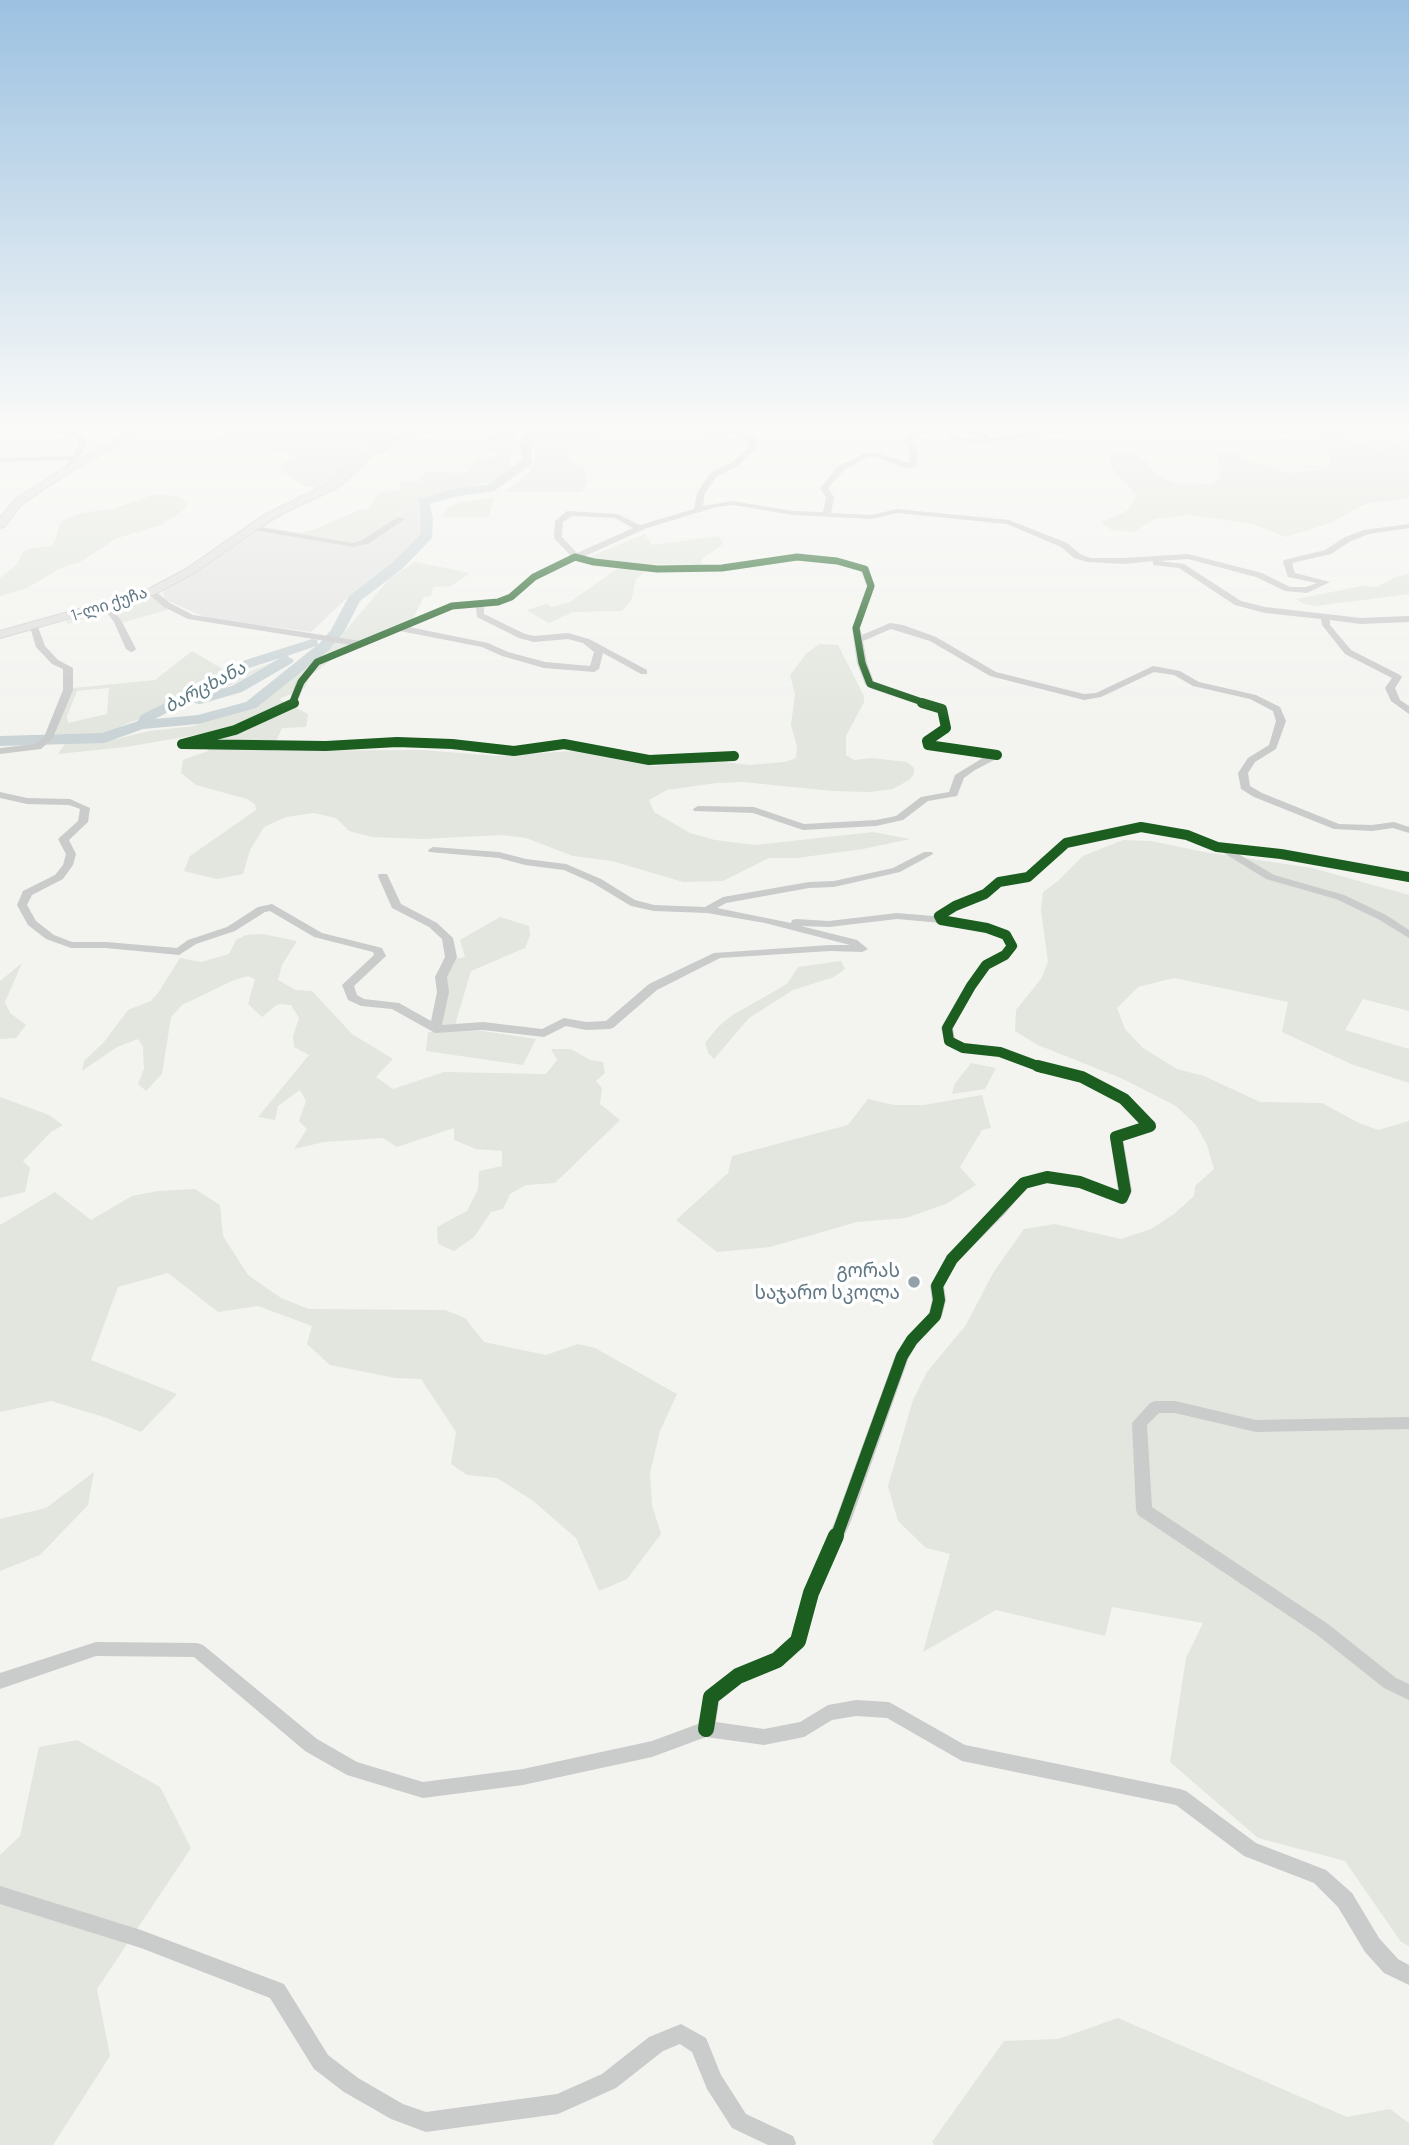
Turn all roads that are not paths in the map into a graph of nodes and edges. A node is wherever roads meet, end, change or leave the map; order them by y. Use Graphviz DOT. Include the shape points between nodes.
graph roads {
  1 [pos="261,523"];
  2 [pos="395,523"];
  3 [pos="559,523"];
  4 [pos="631,523"];
  5 [pos="656,523"];
  6 [pos="1012,523"];
  7 [pos="1409,526"];
  8 [pos="253,528"];
  9 [pos="640,528"];
  10 [pos="576,557"];
  11 [pos="1124,561"];
  12 [pos="151,592"];
  13 [pos="481,604"];
  14 [pos="106,606"];
  15 [pos="1325,618"];
  16 [pos="1409,619"];
  17 [pos="34,626"];
  18 [pos="397,628"];
  19 [pos="0,635"];
  20 [pos="858,640"];
  21 [pos="359,643"];
  22 [pos="598,648"];
  23 [pos="131,649"];
  24 [pos="644,673"];
  25 [pos="1409,711"];
  26 [pos="0,751"];
  27 [pos="734,755"];
  28 [pos="0,795"];
  29 [pos="698,809"];
  30 [pos="1409,830"];
  31 [pos="1217,847"];
  32 [pos="433,850"];
  33 [pos="928,854"];
  34 [pos="383,876"];
  35 [pos="1409,877"];
  36 [pos="707,910"];
  37 [pos="765,920"];
  38 [pos="942,920"];
  39 [pos="1409,935"];
  40 [pos="435,1029"];
  41 [pos="1409,1423"];
  42 [pos="0,1681"];
  43 [pos="1409,1692"];
  44 [pos="706,1729"];
  45 [pos="0,1895"];
  46 [pos="1409,1975"];
  47 [pos="786,2143"];
  1 -- 8 [label="street, 1-ლი ქუჩა"];
  2 -- 8 [label="street" via="353,545"];
  3 -- 10 [label="street" via="558,538"];
  4 -- 9 [label="street"];
  5 -- 9 [label="street"];
  6 -- 11 [label="street" via="1064,545 1083,559"];
  7 -- 11 [label="street" via="1367,532 1328,552 1287,562 1291,575 1326,582 1307,590 1288,589 1200,557 1170,555"];
  8 -- 12 [label="street, 1-ლი ქუჩა"];
  9 -- 10 [label="street"];
  10 -- 13 [label="street" via="534,577 511,597"];
  10 -- 20 [label="street" via="641,567 722,568 797,557 855,564 865,569 871,586 856,628"];
  11 -- 15 [label="street" via="1181,566 1238,603"];
  12 -- 14 [label="street, 1-ლი ქუჩა"];
  12 -- 21 [label="street" via="191,617"];
  13 -- 18 [label="street" via="452,606"];
  13 -- 22 [label="street" via="480,615 522,636 568,636"];
  14 -- 17 [label="street, 1-ლი ქუჩა"];
  14 -- 23 [label="street"];
  15 -- 16 [label="street"];
  15 -- 25 [label="street" via="1348,652 1397,677 1390,688 1396,701"];
  17 -- 19 [label="street, 1-ლი ქუჩა"];
  17 -- 26 [label="street" via="41,647 68,668 68,690 48,738 38,747"];
  18 -- 21 [label="street"];
  18 -- 22 [label="street" via="485,645 544,664 592,671"];
  20 -- 29 [label="street" via="870,684 942,709 946,729 926,741 928,745 997,755 959,777 953,794 925,799 899,818 876,823 803,827 754,810"];
  20 -- 30 [label="street" via="890,626 900,627 933,639 993,674 1084,697 1098,695 1153,668 1177,673 1196,684 1253,696 1277,709 1281,721 1273,747 1251,760 1243,773 1245,787 1338,827 1394,825"];
  21 -- 27 [label="street" via="317,662 301,682 293,704 234,730 182,744 397,742 514,751 564,744 649,760"];
  22 -- 24 [label="street"];
  28 -- 40 [label="street" via="71,802 85,808 83,822 63,839 71,854 68,865 59,877 27,893 22,905 32,923 50,937 71,945 179,952 272,907 318,935 378,950 380,956 348,985 352,997 395,1006"];
  31 -- 35 [label="street"];
  31 -- 38 [label="street" via="1186,835 1141,827 1066,843 1028,877 999,882 985,894 939,916"];
  31 -- 39 [label="street" via="1270,877 1340,897"];
  32 -- 36 [label="street" via="566,867 631,903"];
  33 -- 36 [label="street" via="896,870 723,901"];
  34 -- 40 [label="street" via="396,906 447,938 451,957 441,977 443,992"];
  36 -- 37 [label="street"];
  37 -- 38 [label="street" via="829,924 897,916"];
  37 -- 40 [label="street" via="853,942 862,949 718,955 653,986 609,1024 564,1022 544,1033 482,1026"];
  38 -- 44 [label="street" via="1006,935 1012,946 986,965 971,986 947,1028 948,1041 1082,1077 1124,1099 1150,1126 1116,1137 1125,1191 1122,1198 1080,1182 1047,1177 1024,1183 951,1259 937,1286 935,1316 902,1356 843,1521 811,1593 798,1641 777,1660 738,1676 711,1698"];
  41 -- 43 [label="street" via="1256,1426 1156,1407 1139,1423 1144,1510"];
  42 -- 44 [label="street" via="96,1648 197,1650 311,1745 353,1769 423,1790 523,1777 652,1749"];
  44 -- 46 [label="street" via="764,1737 804,1729 828,1713 856,1708 889,1710 962,1754 1180,1797 1250,1850 1320,1876 1345,1900 1372,1945 1391,1966"];
  45 -- 47 [label="street" via="141,1939 277,1991 321,2062 351,2085 425,2122 558,2104 609,2081 656,2044 681,2034 699,2045 714,2082 739,2121"];
}
